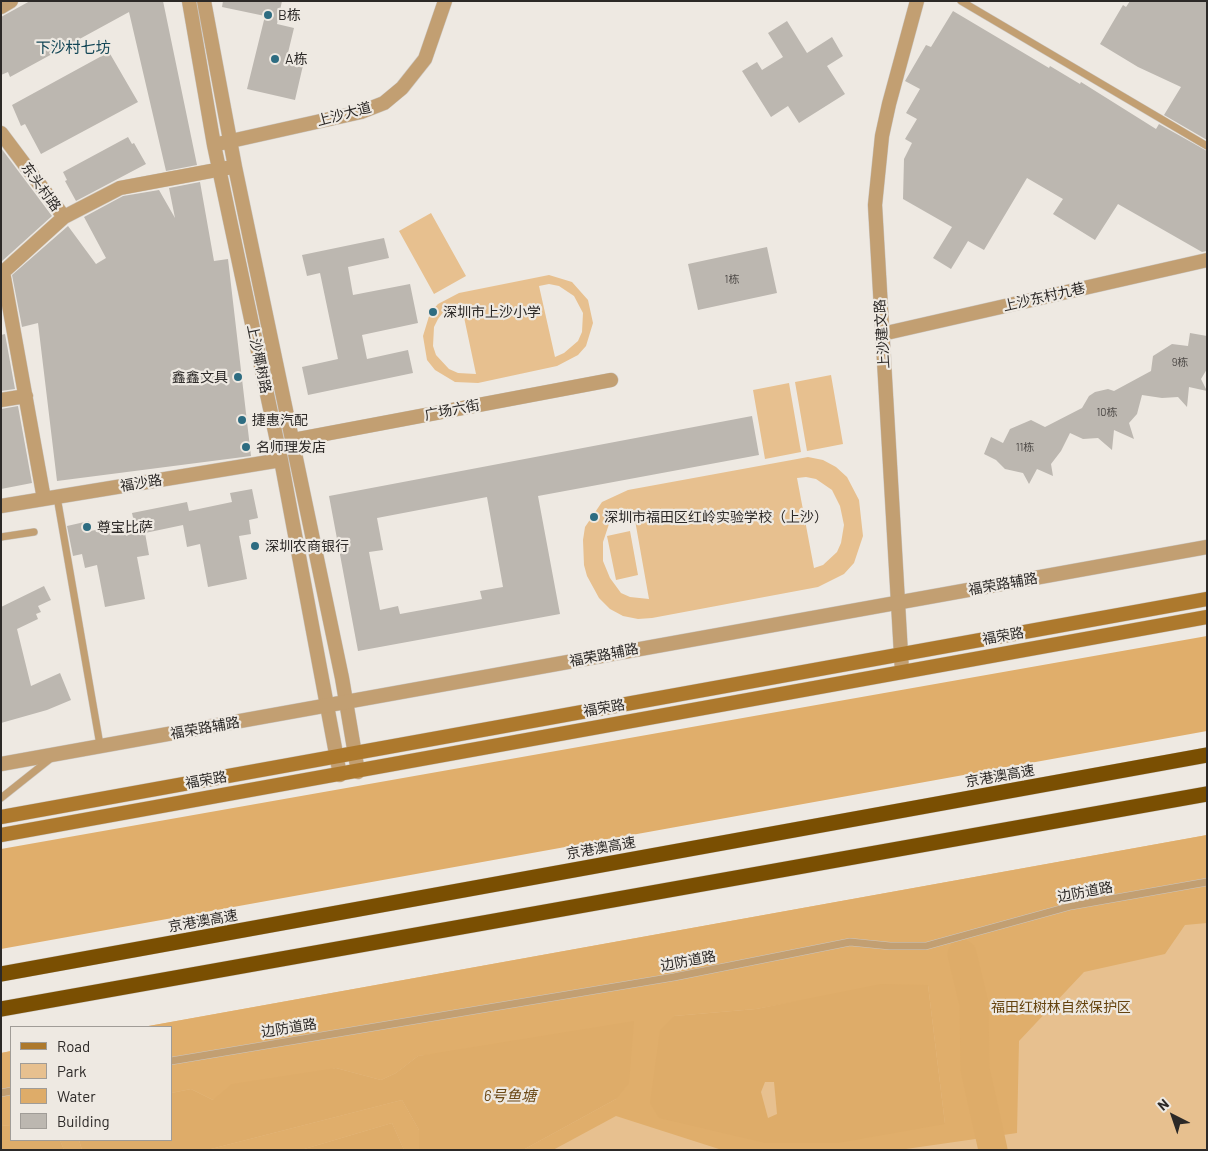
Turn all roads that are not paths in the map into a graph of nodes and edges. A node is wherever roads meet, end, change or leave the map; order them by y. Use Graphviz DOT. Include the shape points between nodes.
graph roads {
  1 [pos="11,1"];
  2 [pos="189,1"];
  3 [pos="204,1"];
  4 [pos="446,1"];
  5 [pos="917,1"];
  6 [pos="961,1"];
  7 [pos="1,7"];
  8 [pos="1,132"];
  9 [pos="230,141"];
  10 [pos="214,145"];
  11 [pos="1207,146"];
  12 [pos="235,167"];
  13 [pos="219,170"];
  14 [pos="64,217"];
  15 [pos="1206,259"];
  16 [pos="2,273"];
  17 [pos="882,334"];
  18 [pos="611,380"];
  19 [pos="26,396"];
  20 [pos="1,400"];
  21 [pos="293,440"];
  22 [pos="280,460"];
  23 [pos="51,498"];
  24 [pos="1,506"];
  25 [pos="34,532"];
  26 [pos="1,537"];
  27 [pos="1207,547"];
  28 [pos="1207,599"];
  29 [pos="898,602"];
  30 [pos="1207,617"];
  31 [pos="901,654"];
  32 [pos="902,672"];
  33 [pos="346,704"];
  34 [pos="328,707"];
  35 [pos="100,745"];
  36 [pos="355,753"];
  37 [pos="56,754"];
  38 [pos="1207,755"];
  39 [pos="337,756"];
  40 [pos="1,764"];
  41 [pos="358,772"];
  42 [pos="340,775"];
  43 [pos="1207,794"];
  44 [pos="1,798"];
  45 [pos="1,817"];
  46 [pos="1,835"];
  47 [pos="1207,882"];
  48 [pos="1,974"];
  49 [pos="1,1009"];
  50 [pos="172,1061"];
  1 -- 7 [label="street"];
  2 -- 10 [label="street, 上沙椰树路"];
  3 -- 9 [label="street, 上沙椰树路"];
  4 -- 9 [label="street, 上沙大道" via="425,59 388,100 361,112"];
  5 -- 17 [label="street, 上沙建文路" via="889,104 877,172 876,245"];
  6 -- 11 [label="lane"];
  8 -- 14 [label="street, 东头村路"];
  9 -- 10 [label="street, 上沙大道"];
  9 -- 12 [label="street, 上沙椰树路"];
  10 -- 13 [label="street, 上沙椰树路"];
  12 -- 13 [label="street"];
  12 -- 21 [label="street, 上沙椰树路"];
  13 -- 14 [label="street" via="128,186"];
  13 -- 22 [label="street, 上沙椰树路"];
  14 -- 16 [label="street"];
  15 -- 17 [label="street, 上沙东村九巷"];
  16 -- 19 [label="street"];
  17 -- 29 [label="street, 上沙建文路"];
  18 -- 21 [label="street, 广场六街"];
  19 -- 20 [label="street"];
  19 -- 23 [label="street"];
  21 -- 33 [label="street, 上沙椰树路"];
  22 -- 23 [label="street, 福沙路"];
  22 -- 34 [label="street, 上沙椰树路"];
  23 -- 24 [label="street, 福沙路"];
  23 -- 35 [label="lane"];
  25 -- 26 [label="lane"];
  27 -- 29 [label="street, 福荣路辅路"];
  28 -- 31 [label="main road, 福荣路"];
  29 -- 31 [label="street, 上沙建文路"];
  29 -- 33 [label="street, 福荣路辅路"];
  30 -- 32 [label="main road, 福荣路"];
  31 -- 32 [label="street, 上沙建文路"];
  31 -- 36 [label="main road, 福荣路"];
  32 -- 41 [label="main road, 福荣路"];
  33 -- 34 [label="street, 福荣路辅路"];
  33 -- 36 [label="street, 上沙椰树路"];
  34 -- 35 [label="street, 福荣路辅路"];
  34 -- 39 [label="street, 上沙椰树路"];
  35 -- 37 [label="street, 福荣路辅路"];
  36 -- 39 [label="main road, 福荣路"];
  36 -- 41 [label="street, 上沙椰树路"];
  37 -- 40 [label="street, 福荣路辅路"];
  37 -- 44 [label="lane"];
  38 -- 48 [label="highway, 京港澳高速"];
  39 -- 42 [label="street, 上沙椰树路"];
  39 -- 45 [label="main road, 福荣路"];
  41 -- 42 [label="main road, 福荣路"];
  42 -- 46 [label="main road, 福荣路"];
  43 -- 49 [label="highway"];
  47 -- 50 [label="lane, 边防道路" via="1071,906 926,946 850,942 674,977"];
}
